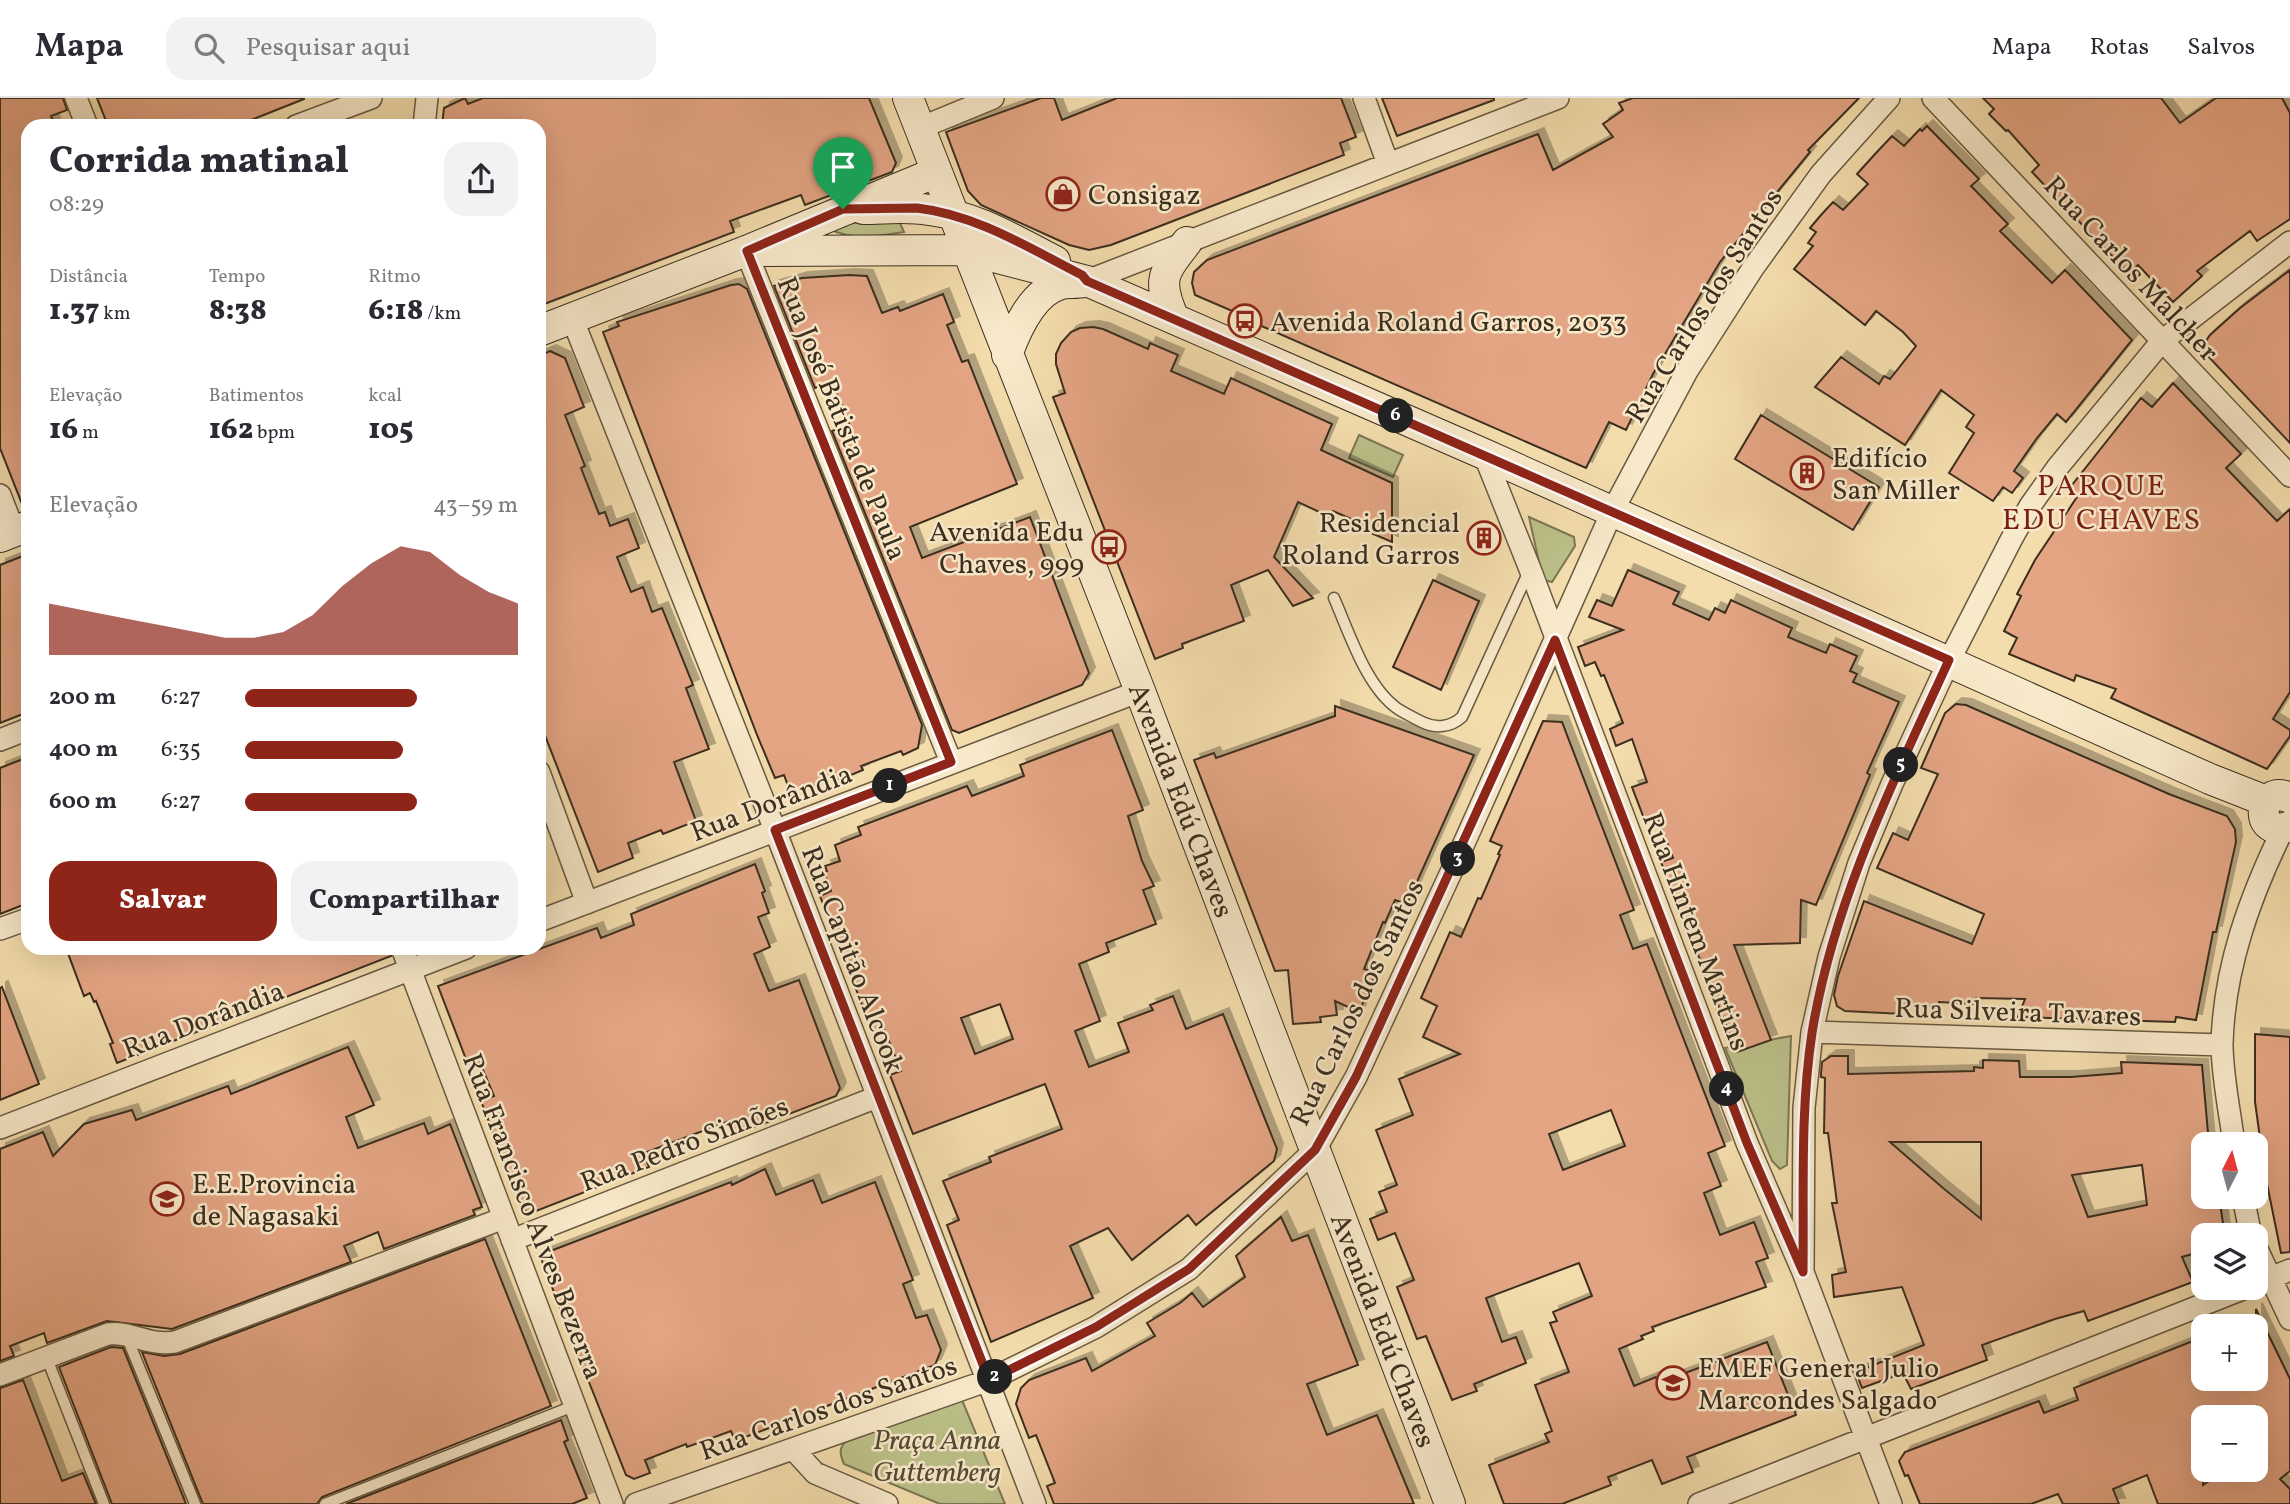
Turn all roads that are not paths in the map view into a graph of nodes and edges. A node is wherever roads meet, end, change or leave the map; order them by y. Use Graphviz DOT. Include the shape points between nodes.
graph roads {
  1 [pos="76,98"];
  2 [pos="372,98"];
  3 [pos="427,98"];
  4 [pos="908,98"];
  5 [pos="993,98"];
  6 [pos="1364,98"];
  7 [pos="1559,98"];
  8 [pos="1889,98"];
  9 [pos="1933,98"];
  10 [pos="84,119"];
  11 [pos="315,119"];
  12 [pos="425,119"];
  13 [pos="920,128"];
  14 [pos="1388,164"];
  15 [pos="937,172"];
  16 [pos="843,209"];
  17 [pos="953,214"];
  18 [pos="1187,242"];
  19 [pos="2290,242"];
  20 [pos="967,250"];
  21 [pos="747,251"];
  22 [pos="1087,281"];
  23 [pos="572,318"];
  24 [pos="1174,319"];
  25 [pos="546,328"];
  26 [pos="2162,341"];
  27 [pos="1007,355"];
  28 [pos="1484,454"];
  29 [pos="2290,476"];
  30 [pos="0,495"];
  31 [pos="1612,512"];
  32 [pos="14,531"];
  33 [pos="1530,569"];
  34 [pos="1334,597"];
  35 [pos="1555,640"];
  36 [pos="1949,660"];
  37 [pos="1140,691"];
  38 [pos="21,732"];
  39 [pos="0,740"];
  40 [pos="951,762"];
  41 [pos="546,791"];
  42 [pos="2279,808"];
  43 [pos="775,830"];
  44 [pos="587,903"];
  45 [pos="546,918"];
  46 [pos="21,922"];
  47 [pos="0,929"];
  48 [pos="405,955"];
  49 [pos="448,955"];
  50 [pos="410,970"];
  51 [pos="1812,1032"];
  52 [pos="2222,1045"];
  53 [pos="877,1097"];
  54 [pos="0,1128"];
  55 [pos="2233,1132"];
  56 [pos="1315,1150"];
  57 [pos="504,1218"];
  58 [pos="512,1240"];
  59 [pos="2290,1270"];
  60 [pos="1803,1272"];
  61 [pos="2268,1279"];
  62 [pos="2268,1289"];
  63 [pos="2215,1300"];
  64 [pos="2290,1319"];
  65 [pos="126,1335"];
  66 [pos="47,1356"];
  67 [pos="0,1375"];
  68 [pos="989,1380"];
  69 [pos="576,1405"];
  70 [pos="1867,1438"];
  71 [pos="793,1450"];
  72 [pos="104,1504"];
  73 [pos="195,1504"];
  74 [pos="325,1504"];
  75 [pos="612,1504"];
  76 [pos="636,1504"];
  77 [pos="887,1504"];
  78 [pos="1035,1504"];
  79 [pos="1450,1504"];
  80 [pos="1699,1504"];
  81 [pos="1891,1504"];
  1 -- 10 [label="street"];
  2 -- 11 [label="street"];
  3 -- 12 [label="street"];
  4 -- 13 [label="main road, Avenida Edú Chaves"];
  5 -- 13 [label="street"];
  6 -- 14 [label="street"];
  7 -- 14 [label="street"];
  8 -- 31 [label="street, Rua Carlos dos Santos" via="1821,174 1753,268 1687,372"];
  9 -- 26 [label="street, Rua Carlos Malcher"];
  13 -- 15 [label="main road, Avenida Edú Chaves"];
  14 -- 18 [label="street"];
  15 -- 16 [label="main road"];
  15 -- 17 [label="main road, Avenida Edú Chaves"];
  16 -- 17 [label="main road" via="917,208"];
  16 -- 21 [label="main road"];
  17 -- 20 [label="main road, Avenida Edú Chaves"];
  17 -- 22 [label="main road" via="991,228"];
  18 -- 22 [label="street"];
  18 -- 24 [label="main road" via="1168,266 1163,283"];
  19 -- 26 [label="street"];
  20 -- 21 [label="main road"];
  20 -- 22 [label="main road"];
  20 -- 27 [label="main road, Avenida Edú Chaves"];
  21 -- 23 [label="main road"];
  21 -- 40 [label="street, Rua José Batista de Paula"];
  22 -- 24 [label="main road"];
  22 -- 27 [label="main road" via="1060,284 1031,307"];
  23 -- 25 [label="main road"];
  23 -- 43 [label="street, Rua Capitão Alcook"];
  24 -- 28 [label="main road"];
  26 -- 29 [label="street, Rua Carlos Malcher"];
  26 -- 36 [label="street" via="2030,506"];
  27 -- 37 [label="main road, Avenida Edú Chaves"];
  28 -- 31 [label="main road"];
  28 -- 33 [label="street, Rua Hintem Martins"];
  30 -- 32 [label="street"];
  31 -- 35 [label="street, Rua Carlos dos Santos"];
  31 -- 36 [label="main road"];
  33 -- 34 [label="lane" via="1462,717 1445,726 1427,724 1396,708 1374,683"];
  33 -- 35 [label="street, Rua Hintem Martins"];
  35 -- 56 [label="street, Rua Carlos dos Santos" via="1356,1077"];
  35 -- 60 [label="street, Rua Hintem Martins" via="1747,1143"];
  36 -- 42 [label="main road"];
  36 -- 51 [label="street" via="1859,863 1829,957"];
  37 -- 40 [label="street, Rua Dorândia"];
  37 -- 56 [label="main road, Avenida Edú Chaves"];
  38 -- 39 [label="street"];
  40 -- 43 [label="street, Rua Dorândia"];
  41 -- 44 [label="street"];
  42 -- 52 [label="street" via="2239,936"];
  43 -- 44 [label="street, Rua Dorândia"];
  43 -- 53 [label="street, Rua Capitão Alcook"];
  44 -- 45 [label="street, Rua Dorândia"];
  46 -- 47 [label="street"];
  48 -- 50 [label="street, Rua Francisco Alves Bezerra"];
  49 -- 50 [label="street, Rua Dorândia"];
  50 -- 54 [label="street, Rua Dorândia"];
  50 -- 57 [label="street, Rua Francisco Alves Bezerra"];
  51 -- 52 [label="street, Rua Silveira Tavares"];
  51 -- 60 [label="street" via="1804,1108"];
  52 -- 55 [label="street"];
  53 -- 58 [label="street, Rua Pedro Simões"];
  53 -- 68 [label="street, Rua Capitão Alcook"];
  56 -- 68 [label="street, Rua Carlos dos Santos" via="1189,1269 1096,1327"];
  56 -- 79 [label="main road, Avenida Edú Chaves"];
  57 -- 58 [label="street, Rua Francisco Alves Bezerra"];
  57 -- 65 [label="street" via="175,1342 150,1343"];
  58 -- 69 [label="street, Rua Francisco Alves Bezerra"];
  59 -- 61 [label="street"];
  60 -- 70 [label="street, Rua Hintem Martins"];
  62 -- 64 [label="street"];
  63 -- 70 [label="street"];
  65 -- 66 [label="street" via="108,1334"];
  65 -- 73 [label="lane"];
  66 -- 67 [label="street"];
  66 -- 72 [label="lane"];
  68 -- 71 [label="street, Rua Carlos dos Santos"];
  68 -- 78 [label="street, Rua Capitão Alcook"];
  69 -- 74 [label="lane"];
  69 -- 75 [label="street, Rua Francisco Alves Bezerra"];
  70 -- 80 [label="street"];
  70 -- 81 [label="street, Rua Hintem Martins"];
  71 -- 76 [label="street, Rua Carlos dos Santos"];
  71 -- 77 [label="street" via="814,1473"];
}
